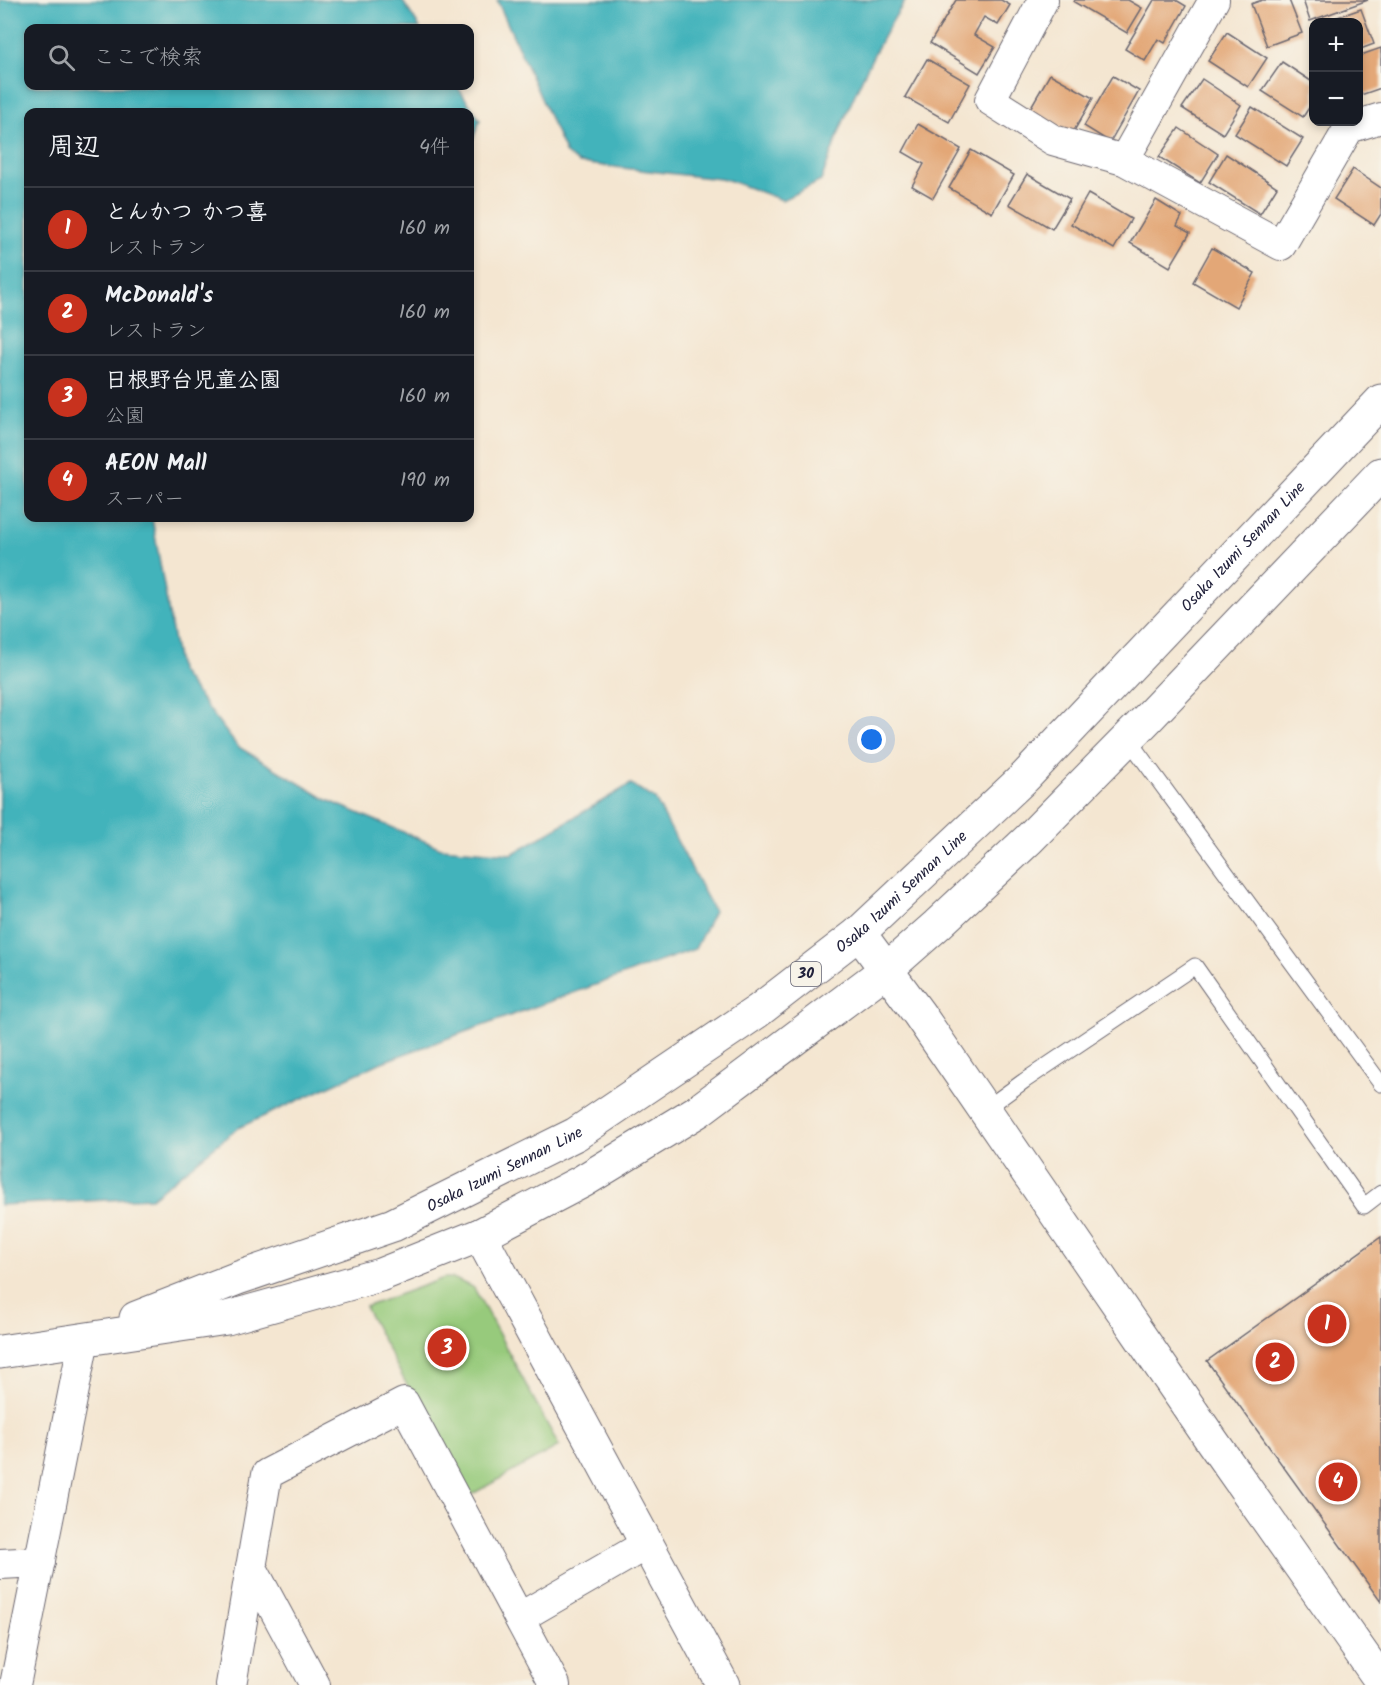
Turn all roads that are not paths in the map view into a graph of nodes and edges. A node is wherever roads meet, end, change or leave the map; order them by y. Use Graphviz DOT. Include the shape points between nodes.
graph roads {
  1 [pos="1043,0"];
  2 [pos="1214,0"];
  3 [pos="1381,118"];
  4 [pos="1124,160"];
  5 [pos="1381,401"];
  6 [pos="1381,474"];
  7 [pos="1128,739"];
  8 [pos="859,933"];
  9 [pos="886,970"];
  10 [pos="1381,1084"];
  11 [pos="984,1110"];
  12 [pos="1381,1193"];
  13 [pos="480,1235"];
  14 [pos="84,1339"];
  15 [pos="0,1352"];
  16 [pos="647,1544"];
  17 [pos="40,1562"];
  18 [pos="0,1564"];
  19 [pos="250,1566"];
  20 [pos="519,1618"];
  21 [pos="1381,1682"];
  22 [pos="15,1685"];
  23 [pos="231,1685"];
  24 [pos="315,1685"];
  25 [pos="555,1685"];
  26 [pos="723,1685"];
  1 -- 4 [label="street" via="990,100 1053,140"];
  2 -- 4 [label="street"];
  3 -- 4 [label="street" via="1349,128 1281,245"];
  5 -- 8 [label="main road, Osaka Izumi Sennan Line / 30" via="1025,777"];
  6 -- 7 [label="main road, Osaka Izumi Sennan Line / 30"];
  7 -- 9 [label="main road, Osaka Izumi Sennan Line / 30" via="1029,839"];
  7 -- 10 [label="lane"];
  8 -- 9 [label="main road"];
  8 -- 14 [label="main road, Osaka Izumi Sennan Line / 30" via="758,1011 576,1134 393,1225 238,1278"];
  9 -- 11 [label="main road"];
  9 -- 13 [label="main road, Osaka Izumi Sennan Line / 30" via="698,1111 583,1181"];
  11 -- 12 [label="lane" via="1195,966 1364,1206"];
  11 -- 21 [label="main road"];
  13 -- 14 [label="main road, Osaka Izumi Sennan Line / 30" via="380,1275 227,1318"];
  13 -- 16 [label="main road"];
  14 -- 15 [label="main road, Osaka Izumi Sennan Line / 30"];
  14 -- 17 [label="street"];
  16 -- 20 [label="street"];
  16 -- 26 [label="main road"];
  17 -- 18 [label="street"];
  17 -- 22 [label="street"];
  19 -- 20 [label="street" via="267,1474 404,1403"];
  19 -- 23 [label="street"];
  19 -- 24 [label="street"];
  20 -- 25 [label="street"];
}
